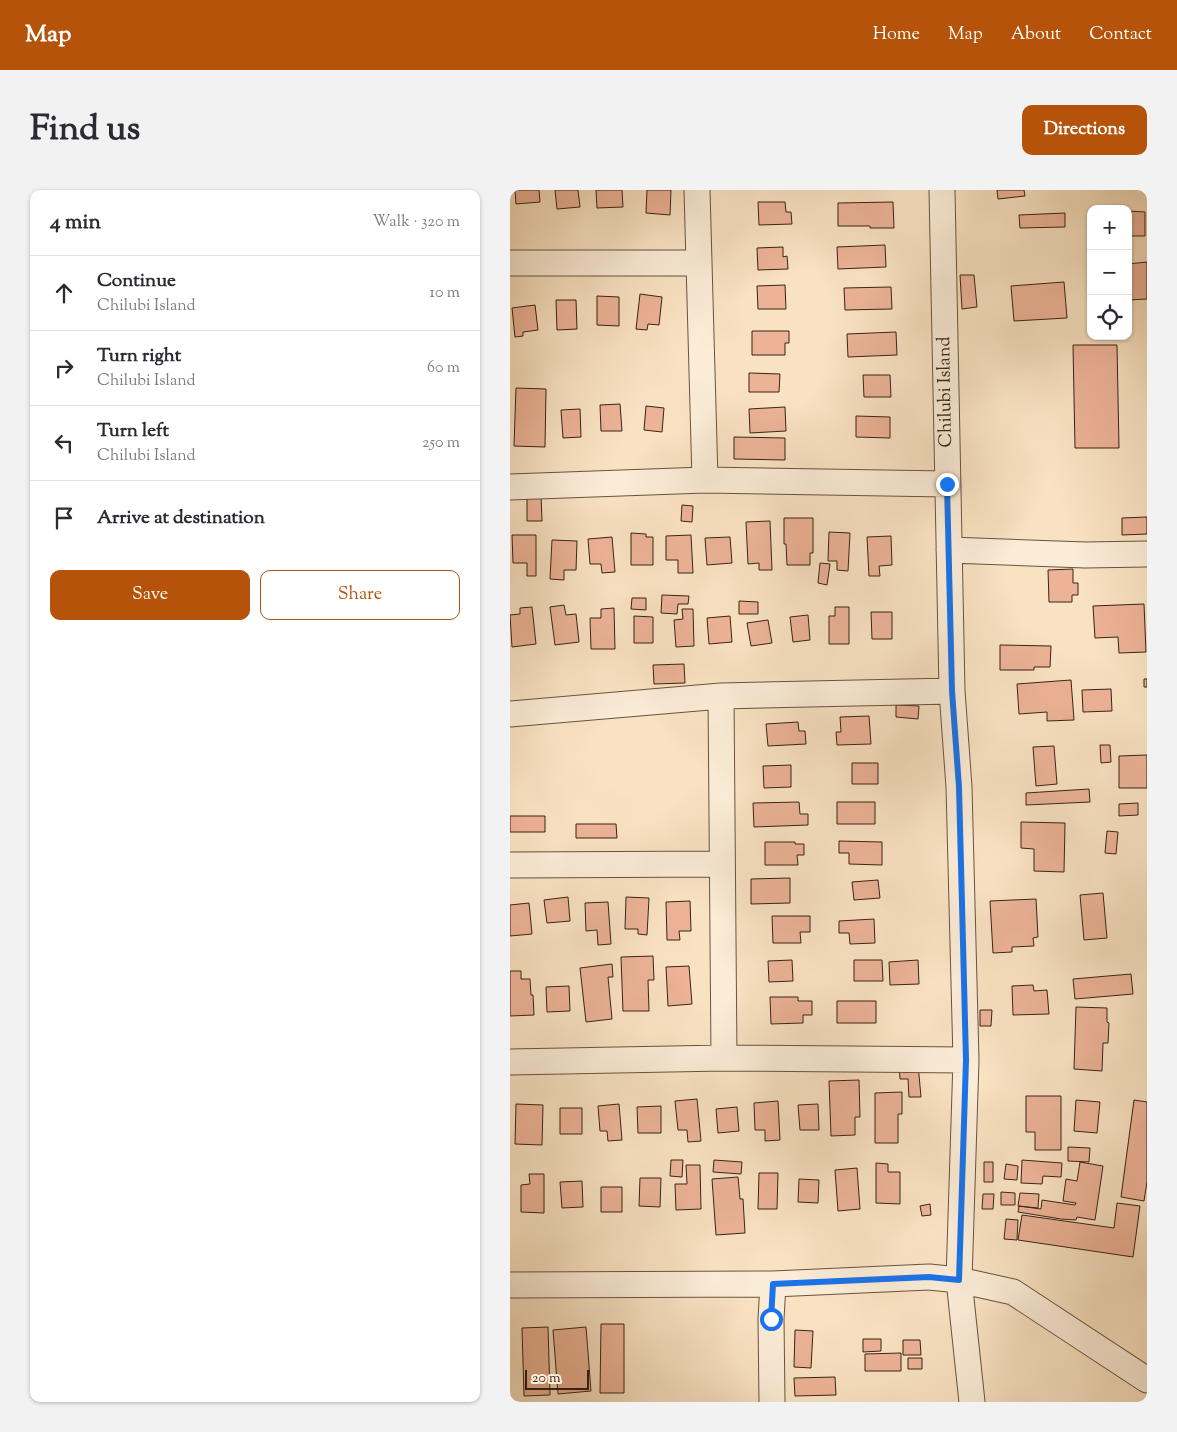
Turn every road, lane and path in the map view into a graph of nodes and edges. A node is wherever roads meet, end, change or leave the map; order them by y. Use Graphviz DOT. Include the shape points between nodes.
graph roads {
  1 [pos="697,190"];
  2 [pos="942,190"];
  3 [pos="510,263"];
  4 [pos="698,263"];
  5 [pos="705,480"];
  6 [pos="947,484"];
  7 [pos="510,487"];
  8 [pos="949,550"];
  9 [pos="1147,554"];
  10 [pos="952,691"];
  11 [pos="721,696"];
  12 [pos="510,714"];
  13 [pos="722,864"];
  14 [pos="510,865"];
  15 [pos="724,1058"];
  16 [pos="966,1060"];
  17 [pos="510,1062"];
  18 [pos="959,1280"];
  19 [pos="773,1284"];
  20 [pos="510,1285"];
  21 [pos="1147,1380"];
  22 [pos="772,1402"];
  23 [pos="972,1402"];
  1 -- 4 [label="street"];
  2 -- 6 [label="street, Chilubi Island"];
  3 -- 4 [label="street"];
  4 -- 5 [label="street"];
  5 -- 6 [label="street"];
  5 -- 7 [label="street"];
  6 -- 8 [label="street, Chilubi Island"];
  8 -- 9 [label="street"];
  8 -- 10 [label="street, Chilubi Island"];
  10 -- 11 [label="street"];
  10 -- 16 [label="street, Chilubi Island" via="959,787"];
  11 -- 12 [label="street"];
  11 -- 13 [label="street"];
  13 -- 14 [label="street"];
  13 -- 15 [label="street"];
  15 -- 16 [label="street"];
  15 -- 17 [label="street"];
  16 -- 18 [label="street, Chilubi Island"];
  18 -- 19 [label="street" via="929,1277"];
  18 -- 21 [label="street" via="1013,1292"];
  18 -- 23 [label="street, Chilubi Island"];
  19 -- 20 [label="street"];
  19 -- 22 [label="street"];
}
